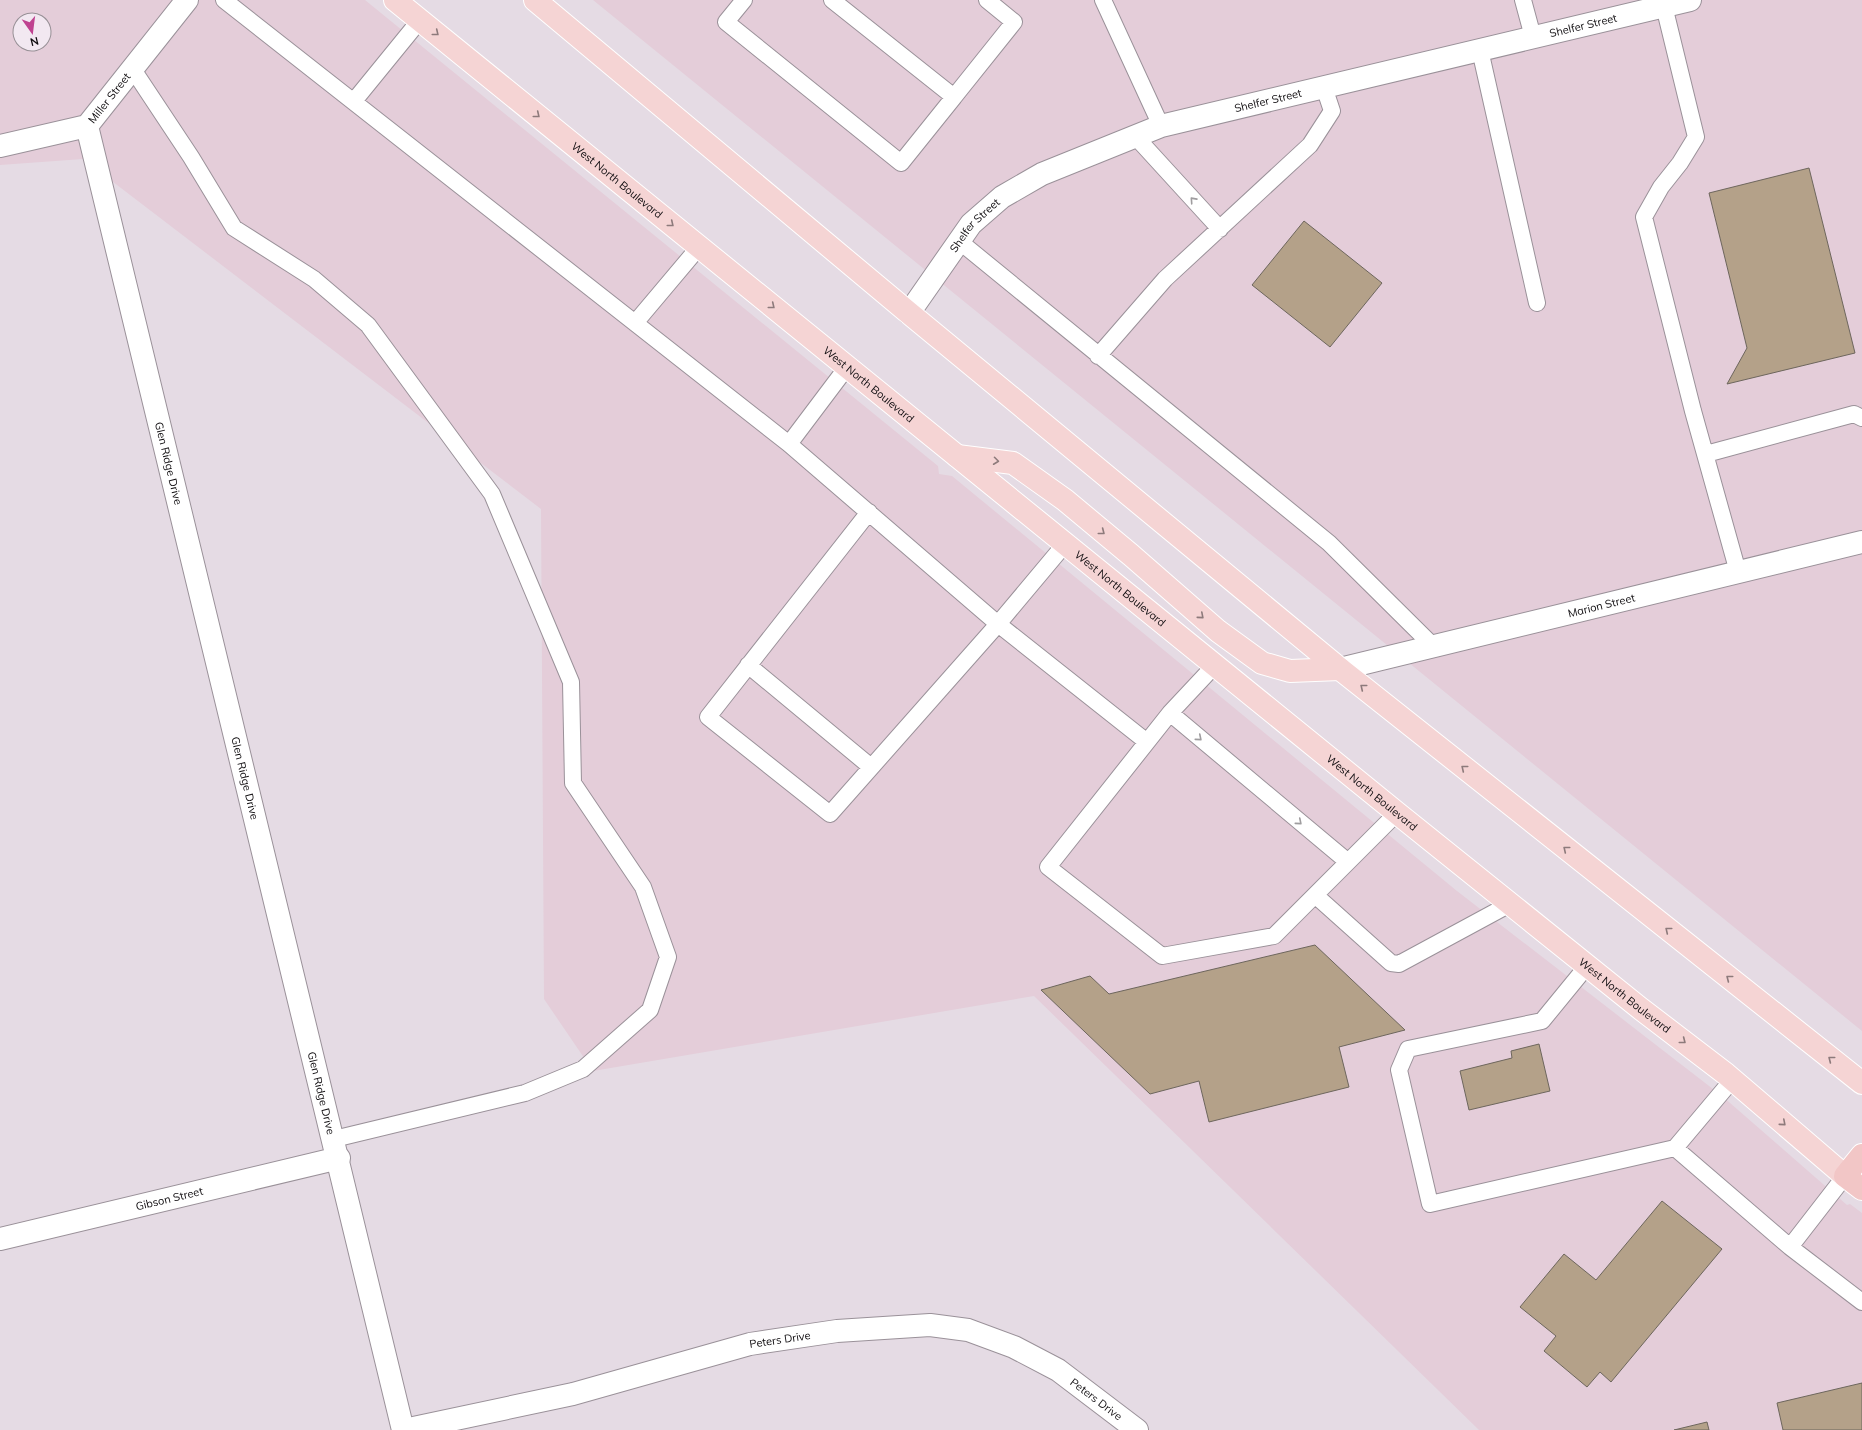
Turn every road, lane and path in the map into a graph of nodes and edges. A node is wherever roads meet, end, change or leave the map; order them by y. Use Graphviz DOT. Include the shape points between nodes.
graph roads {
  1 [pos="187,0"];
  2 [pos="224,0"];
  3 [pos="395,0"];
  4 [pos="536,0"];
  5 [pos="744,0"];
  6 [pos="832,0"];
  7 [pos="987,0"];
  8 [pos="1103,0"];
  9 [pos="1524,0"];
  10 [pos="1690,0"];
  11 [pos="1664,6"];
  12 [pos="420,20"];
  13 [pos="1532,37"];
  14 [pos="1480,50"];
  15 [pos="132,68"];
  16 [pos="1324,87"];
  17 [pos="954,97"];
  18 [pos="354,101"];
  19 [pos="87,126"];
  20 [pos="1161,126"];
  21 [pos="1135,136"];
  22 [pos="0,146"];
  23 [pos="1220,229"];
  24 [pos="959,241"];
  25 [pos="699,247"];
  26 [pos="1537,303"];
  27 [pos="909,313"];
  28 [pos="635,323"];
  29 [pos="1098,356"];
  30 [pos="847,367"];
  31 [pos="1862,418"];
  32 [pos="790,444"];
  33 [pos="1706,454"];
  34 [pos="957,456"];
  35 [pos="869,512"];
  36 [pos="1862,542"];
  37 [pos="1065,544"];
  38 [pos="1738,572"];
  39 [pos="998,624"];
  40 [pos="1433,646"];
  41 [pos="748,665"];
  42 [pos="1215,665"];
  43 [pos="1340,669"];
  44 [pos="1170,713"];
  45 [pos="1147,742"];
  46 [pos="871,767"];
  47 [pos="1397,813"];
  48 [pos="1348,862"];
  49 [pos="1315,895"];
  50 [pos="1510,904"];
  51 [pos="1587,966"];
  52 [pos="1733,1080"];
  53 [pos="1862,1083"];
  54 [pos="1674,1148"];
  55 [pos="336,1149"];
  56 [pos="1862,1155"];
  57 [pos="1854,1183"];
  58 [pos="0,1239"];
  59 [pos="1790,1247"];
  60 [pos="1862,1302"];
  61 [pos="404,1430"];
  62 [pos="1137,1430"];
  1 -- 15 [label="street, Miller Street"];
  2 -- 18 [label="lane"];
  3 -- 12 [label="main road, West North Boulevard"];
  4 -- 27 [label="main road"];
  5 -- 17 [label="lane" via="726,22 901,163"];
  6 -- 17 [label="lane"];
  7 -- 17 [label="lane" via="1014,22"];
  8 -- 20 [label="lane"];
  9 -- 13 [label="lane"];
  10 -- 11 [label="street, Shelfer Street"];
  11 -- 13 [label="street, Shelfer Street"];
  11 -- 33 [label="lane" via="1696,138 1661,187 1644,217"];
  12 -- 18 [label="lane"];
  12 -- 25 [label="main road, West North Boulevard, one-way"];
  13 -- 14 [label="street, Shelfer Street"];
  14 -- 16 [label="street, Shelfer Street"];
  14 -- 26 [label="lane"];
  15 -- 19 [label="street, Miller Street"];
  15 -- 55 [label="lane" via="234,228 314,279 368,325 492,494 572,682 573,783 643,887 668,957 650,1010 583,1069 525,1093"];
  16 -- 20 [label="street, Shelfer Street"];
  16 -- 23 [label="lane" via="1332,111 1310,145"];
  18 -- 28 [label="lane"];
  19 -- 22 [label="street, Miller Street"];
  19 -- 55 [label="street, Glen Ridge Drive"];
  20 -- 21 [label="street, Shelfer Street"];
  23 -- 21 [label="lane, one-way"];
  21 -- 24 [label="street, Shelfer Street" via="1042,174 1002,197 971,224"];
  23 -- 29 [label="lane" via="1165,279"];
  24 -- 27 [label="street, Shelfer Street"];
  24 -- 29 [label="lane"];
  25 -- 28 [label="lane"];
  25 -- 30 [label="main road, West North Boulevard, one-way"];
  27 -- 43 [label="main road"];
  28 -- 32 [label="lane"];
  29 -- 40 [label="lane" via="1329,544"];
  30 -- 32 [label="lane"];
  30 -- 34 [label="main road, West North Boulevard"];
  31 -- 33 [label="lane" via="1854,414"];
  32 -- 35 [label="lane"];
  33 -- 38 [label="lane"];
  34 -- 37 [label="main road, West North Boulevard"];
  34 -- 43 [label="main road, one-way" via="1013,463 1064,500 1218,631 1262,663 1290,671"];
  35 -- 39 [label="lane"];
  35 -- 41 [label="lane"];
  36 -- 38 [label="street, Marion Street"];
  37 -- 39 [label="lane"];
  37 -- 42 [label="main road, West North Boulevard"];
  38 -- 40 [label="street, Marion Street"];
  39 -- 45 [label="lane"];
  39 -- 46 [label="lane"];
  40 -- 43 [label="street, Marion Street"];
  41 -- 46 [label="lane"];
  41 -- 46 [label="lane" via="708,717 830,814"];
  42 -- 44 [label="lane"];
  42 -- 47 [label="main road, West North Boulevard"];
  53 -- 43 [label="main road, one-way"];
  44 -- 45 [label="lane"];
  44 -- 48 [label="lane, one-way"];
  45 -- 49 [label="lane" via="1048,867 1162,956 1274,936"];
  47 -- 48 [label="lane"];
  47 -- 50 [label="main road, West North Boulevard"];
  48 -- 49 [label="lane"];
  49 -- 50 [label="lane" via="1395,964"];
  50 -- 51 [label="main road, West North Boulevard"];
  51 -- 52 [label="main road, West North Boulevard, one-way"];
  51 -- 54 [label="lane" via="1542,1021 1408,1048 1399,1070 1430,1204"];
  52 -- 54 [label="lane"];
  52 -- 57 [label="main road, West North Boulevard, one-way"];
  54 -- 59 [label="lane"];
  55 -- 58 [label="street, Gibson Street"];
  55 -- 61 [label="street, Glen Ridge Drive"];
  56 -- 57 [label="highway"];
  57 -- 59 [label="lane"];
  59 -- 60 [label="lane"];
  61 -- 62 [label="street, Peters Drive" via="573,1394 750,1344 837,1331 930,1325 968,1330 1014,1347 1058,1370"];
}
